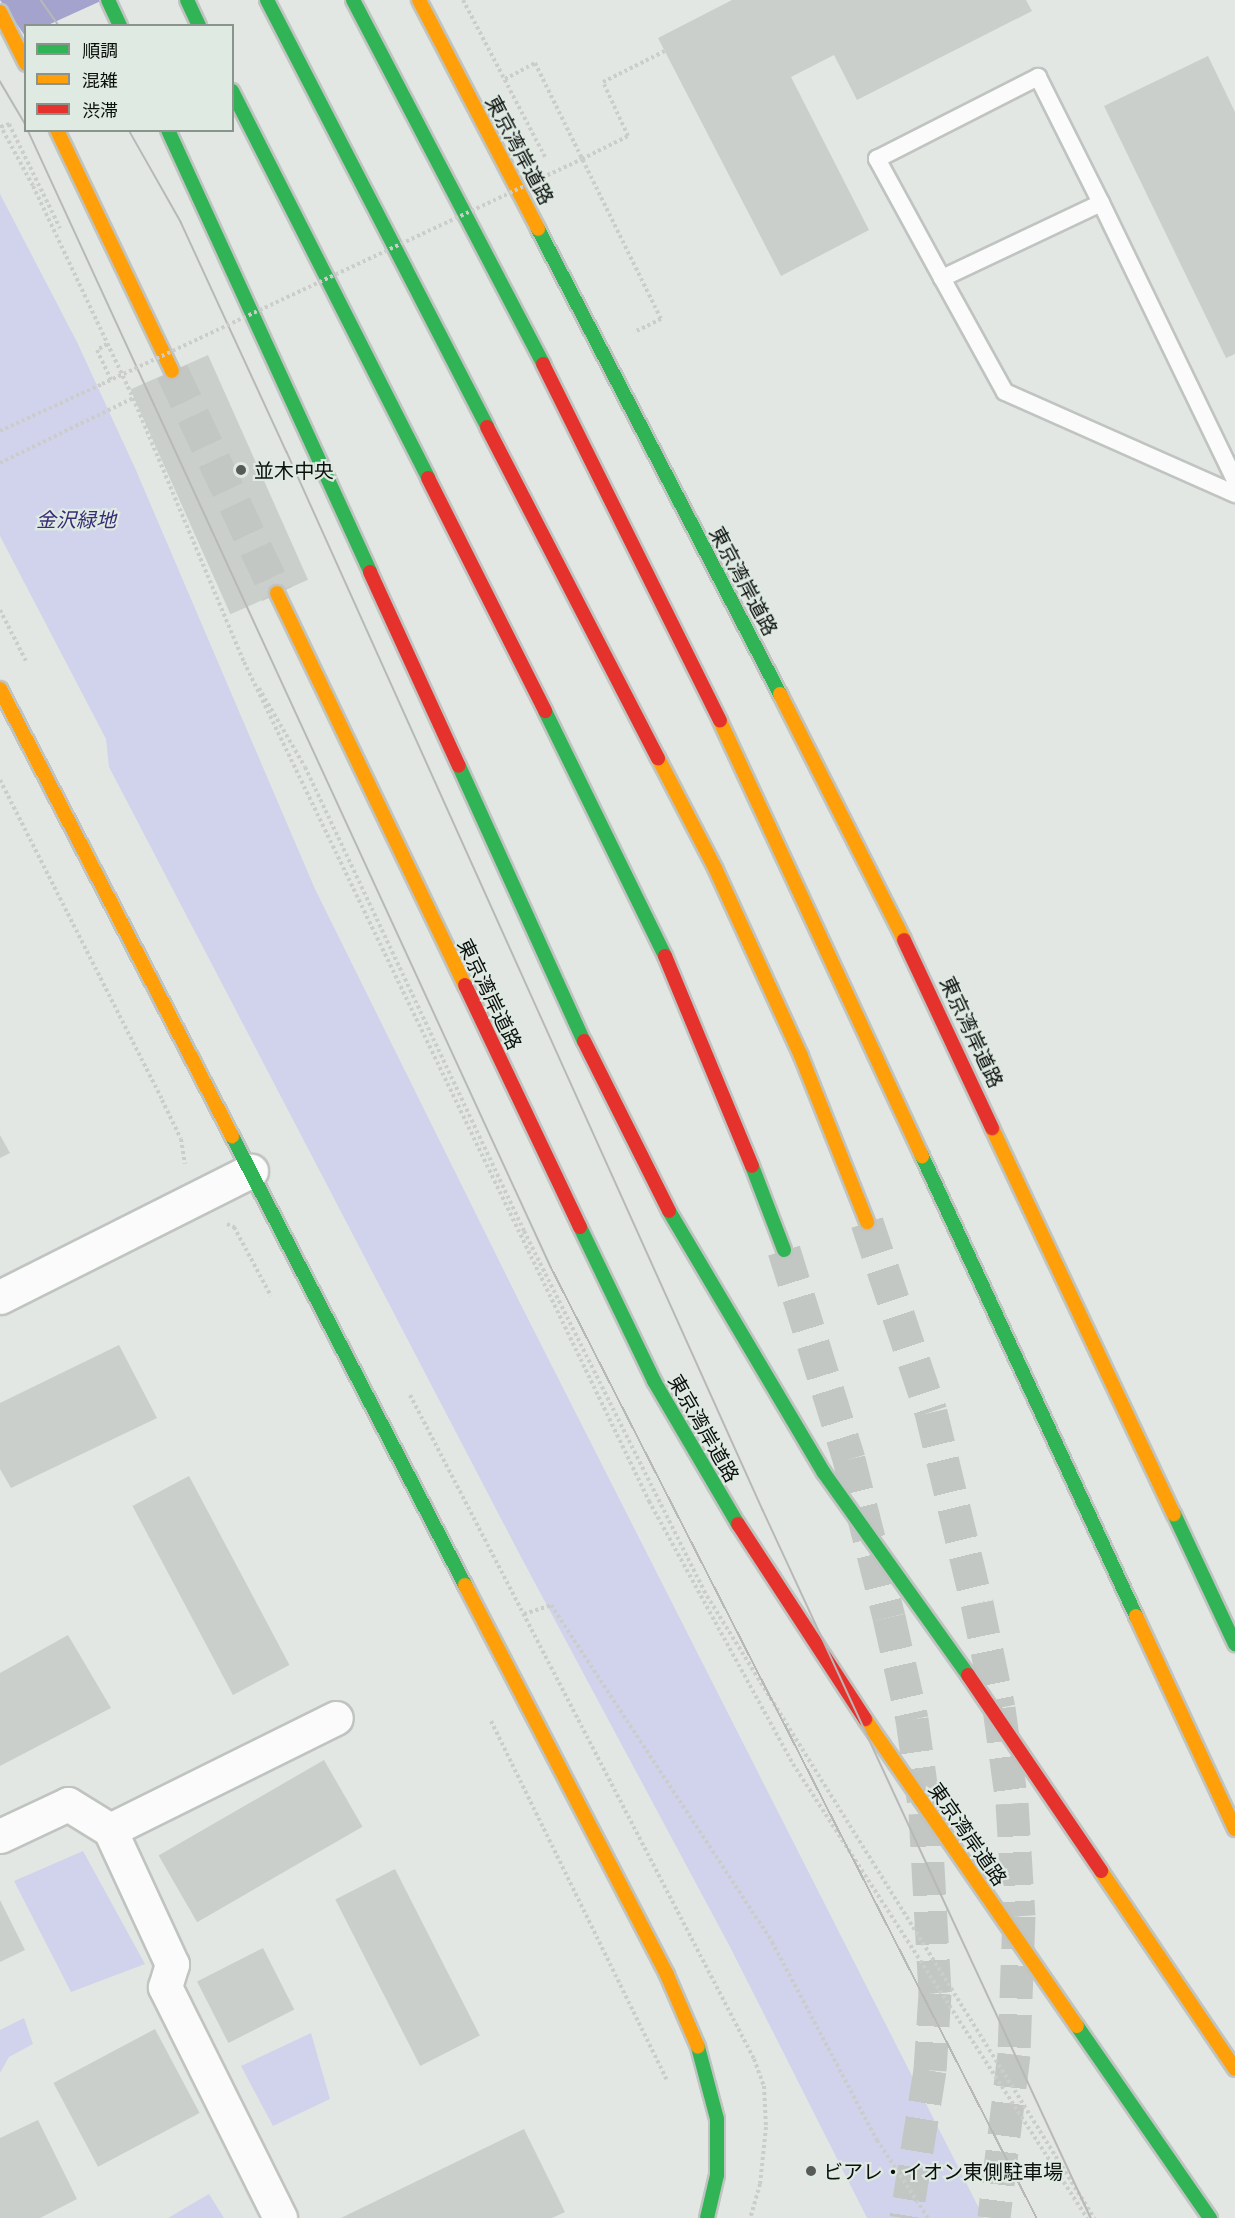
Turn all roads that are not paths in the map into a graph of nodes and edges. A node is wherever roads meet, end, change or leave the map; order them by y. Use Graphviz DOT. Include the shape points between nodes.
graph roads {
  1 [pos="187,0"];
  2 [pos="267,0"];
  3 [pos="353,0"];
  4 [pos="419,0"];
  5 [pos="110,5"];
  6 [pos="0,12"];
  7 [pos="119,24"];
  8 [pos="199,24"];
  9 [pos="23,58"];
  10 [pos="234,95"];
  11 [pos="58,132"];
  12 [pos="169,132"];
  13 [pos="1101,203"];
  14 [pos="942,278"];
  15 [pos="172,371"];
  16 [pos="1235,480"];
  17 [pos="1235,494"];
  18 [pos="277,593"];
  19 [pos="0,689"];
  20 [pos="251,1171"];
  21 [pos="867,1222"];
  22 [pos="784,1250"];
  23 [pos="0,1297"];
  24 [pos="1235,1644"];
  25 [pos="336,1718"];
  26 [pos="1235,1829"];
  27 [pos="110,1830"];
  28 [pos="0,1836"];
  29 [pos="1235,2069"];
  30 [pos="279,2218"];
  31 [pos="706,2218"];
  32 [pos="1210,2218"];
  1 -- 8 [label="main road"];
  2 -- 21 [label="main road" via="715,868 801,1056"];
  3 -- 26 [label="main road" via="579,432 689,654"];
  4 -- 24 [label="main road, 東京湾岸道路" via="863,853"];
  5 -- 7 [label="main road"];
  6 -- 9 [label="main road"];
  10 -- 22 [label="main road" via="645,908 723,1089"];
  11 -- 15 [label="main road"];
  12 -- 29 [label="main road" via="598,1071 671,1215 824,1473 935,1626"];
  13 -- 14 [label="lane"];
  13 -- 14 [label="lane" via="1038,77 876,159"];
  13 -- 16 [label="lane"];
  14 -- 17 [label="lane" via="1005,392"];
  18 -- 32 [label="main road, 東京湾岸道路" via="654,1381 709,1479 830,1669"];
  19 -- 20 [label="main road"];
  20 -- 23 [label="street"];
  20 -- 31 [label="main road" via="579,1801 685,2016 698,2046 717,2119 717,2175"];
  25 -- 27 [label="street"];
  27 -- 28 [label="street" via="68,1804"];
  27 -- 30 [label="street" via="172,1964 165,1987"];
}
